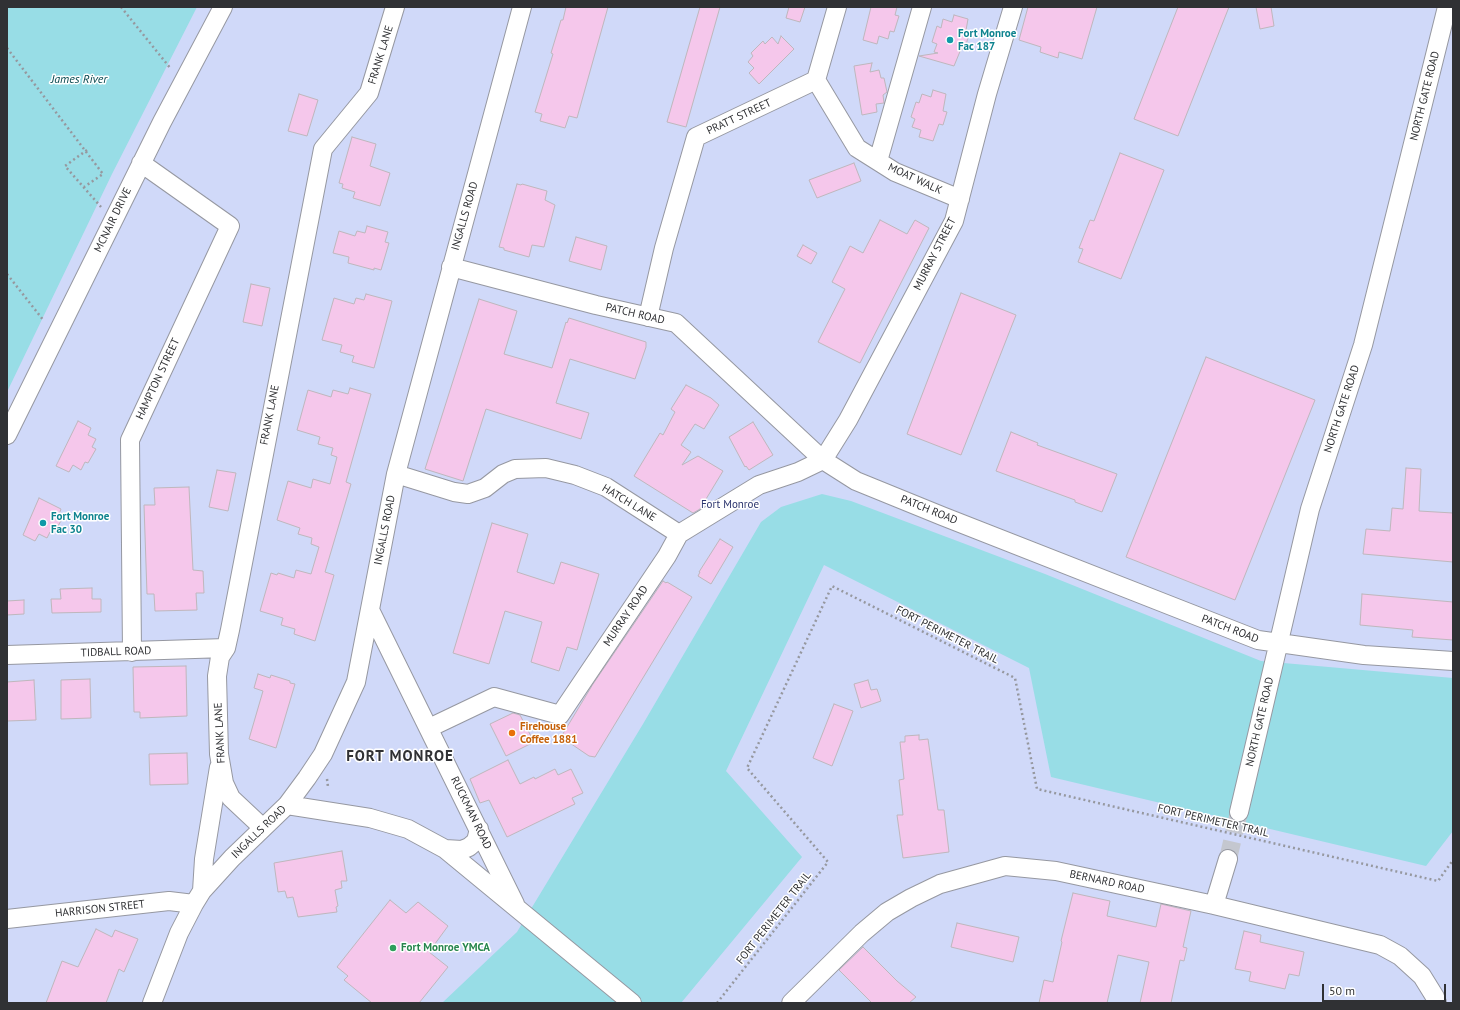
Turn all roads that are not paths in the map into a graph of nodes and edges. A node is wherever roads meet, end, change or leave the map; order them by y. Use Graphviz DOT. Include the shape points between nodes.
graph roads {
  1 [pos="223,7"];
  2 [pos="396,7"];
  3 [pos="522,7"];
  4 [pos="837,7"];
  5 [pos="922,7"];
  6 [pos="1013,7"];
  7 [pos="1447,7"];
  8 [pos="816,80"];
  9 [pos="878,161"];
  10 [pos="141,163"];
  11 [pos="960,199"];
  12 [pos="451,267"];
  13 [pos="648,317"];
  14 [pos="7,435"];
  15 [pos="823,460"];
  16 [pos="396,474"];
  17 [pos="680,534"];
  18 [pos="370,610"];
  19 [pos="226,648"];
  20 [pos="1277,650"];
  21 [pos="132,652"];
  22 [pos="7,655"];
  23 [pos="1453,661"];
  24 [pos="429,728"];
  25 [pos="220,762"];
  26 [pos="287,805"];
  27 [pos="1239,812"];
  28 [pos="263,828"];
  29 [pos="479,829"];
  30 [pos="445,849"];
  31 [pos="1228,859"];
  32 [pos="198,897"];
  33 [pos="1214,905"];
  34 [pos="518,910"];
  35 [pos="7,919"];
  36 [pos="152,1003"];
  37 [pos="632,1003"];
  38 [pos="791,1003"];
  39 [pos="1437,1003"];
  1 -- 10 [label="street, MCNAIR DRIVE"];
  2 -- 19 [label="street, FRANK LANE" via="370,93 323,148"];
  3 -- 12 [label="street, INGALLS ROAD"];
  4 -- 8 [label="street"];
  5 -- 9 [label="street"];
  6 -- 11 [label="street, MURRAY STREET"];
  7 -- 20 [label="street, NORTH GATE ROAD" via="1363,345 1310,509"];
  8 -- 9 [label="street, MOAT WALK" via="857,148"];
  8 -- 13 [label="street, PRATT STREET" via="696,137 664,248"];
  9 -- 11 [label="street, MOAT WALK" via="895,172"];
  10 -- 14 [label="street, MCNAIR DRIVE"];
  10 -- 21 [label="street, HAMPTON STREET" via="230,226 130,440"];
  11 -- 15 [label="street, MURRAY STREET" via="954,221 848,420"];
  12 -- 13 [label="street, PATCH ROAD"];
  12 -- 16 [label="street, INGALLS ROAD"];
  13 -- 15 [label="street, PATCH ROAD" via="676,323"];
  15 -- 17 [label="street, MURRAY ROAD" via="798,472 759,485"];
  15 -- 20 [label="street, PATCH ROAD" via="856,481 1258,640"];
  16 -- 17 [label="street, HATCH LANE" via="468,494 485,488 503,474 515,469 546,468 575,475 606,487"];
  16 -- 18 [label="street, INGALLS ROAD"];
  17 -- 24 [label="street, MURRAY ROAD" via="560,715 494,697"];
  18 -- 24 [label="street, RUCKMAN ROAD"];
  18 -- 26 [label="street, INGALLS ROAD" via="356,682 323,754"];
  19 -- 21 [label="street, TIDBALL ROAD"];
  19 -- 25 [label="street, FRANK LANE" via="220,657 217,676"];
  20 -- 23 [label="street, PATCH ROAD"];
  20 -- 27 [label="street, NORTH GATE ROAD"];
  21 -- 22 [label="street, TIDBALL ROAD"];
  24 -- 29 [label="street, RUCKMAN ROAD"];
  25 -- 28 [label="street, FRANK LANE" via="224,783 231,798"];
  25 -- 32 [label="street"];
  26 -- 28 [label="street, INGALLS ROAD"];
  26 -- 30 [label="street, RUCKMAN ROAD" via="370,818 408,829"];
  28 -- 32 [label="street, INGALLS ROAD"];
  29 -- 30 [label="street" via="476,841 469,847 462,850"];
  29 -- 34 [label="street, RUCKMAN ROAD"];
  30 -- 34 [label="street, RUCKMAN ROAD"];
  31 -- 33 [label="street"];
  32 -- 35 [label="street, HARRISON STREET"];
  32 -- 36 [label="street, INGALLS ROAD" via="180,933"];
  33 -- 38 [label="street, BERNARD ROAD" via="1046,869 1005,866 940,884 888,912 862,933"];
  33 -- 39 [label="street, BERNARD ROAD" via="1380,946 1400,956 1422,976"];
  34 -- 37 [label="street, RUCKMAN ROAD"];
}
